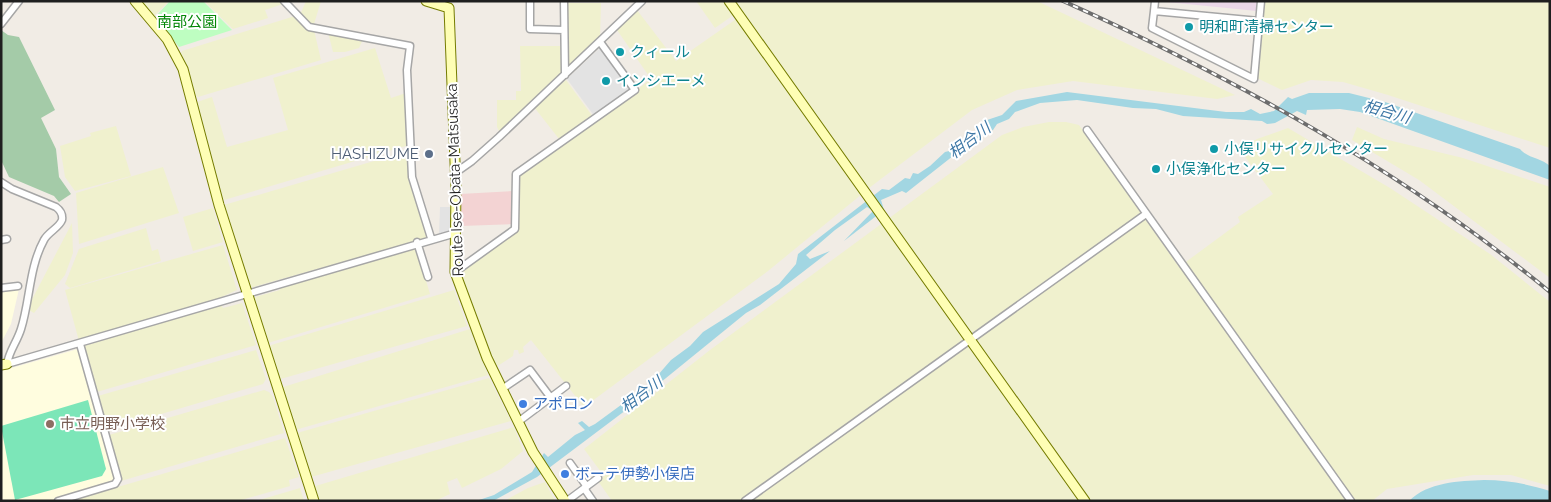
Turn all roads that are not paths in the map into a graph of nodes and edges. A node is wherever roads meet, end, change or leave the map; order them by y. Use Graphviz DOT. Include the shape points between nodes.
graph roads {
  1 [pos="19,1"];
  2 [pos="136,1"];
  3 [pos="284,1"];
  4 [pos="426,1"];
  5 [pos="530,1"];
  6 [pos="564,1"];
  7 [pos="642,1"];
  8 [pos="729,1"];
  9 [pos="1155,1"];
  10 [pos="1261,1"];
  11 [pos="451,4"];
  12 [pos="1154,11"];
  13 [pos="1259,21"];
  14 [pos="1,24"];
  15 [pos="564,30"];
  16 [pos="600,42"];
  17 [pos="565,75"];
  18 [pos="1087,130"];
  19 [pos="455,173"];
  20 [pos="1,182"];
  21 [pos="1146,214"];
  22 [pos="456,233"];
  23 [pos="431,238"];
  24 [pos="418,242"];
  25 [pos="455,272"];
  26 [pos="428,277"];
  27 [pos="18,286"];
  28 [pos="1,288"];
  29 [pos="246,294"];
  30 [pos="971,340"];
  31 [pos="80,344"];
  32 [pos="4,365"];
  33 [pos="566,386"];
  34 [pos="502,389"];
  35 [pos="551,398"];
  36 [pos="518,422"];
  37 [pos="570,463"];
  38 [pos="598,478"];
  39 [pos="586,488"];
  40 [pos="58,501"];
  41 [pos="314,501"];
  42 [pos="566,501"];
  43 [pos="593,501"];
  44 [pos="745,501"];
  45 [pos="1085,501"];
  46 [pos="1351,501"];
  1 -- 14 [label="street"];
  2 -- 29 [label="street" via="167,40 183,70"];
  3 -- 23 [label="street" via="309,27 410,46 407,70 412,177"];
  4 -- 11 [label="street, Route Ise-Obata-Matsusaka"];
  5 -- 15 [label="street" via="530,29"];
  6 -- 15 [label="street"];
  7 -- 16 [label="street"];
  8 -- 30 [label="street"];
  9 -- 12 [label="street"];
  10 -- 13 [label="street"];
  11 -- 19 [label="street, Route Ise-Obata-Matsusaka"];
  12 -- 13 [label="street"];
  12 -- 13 [label="street" via="1152,28 1254,79"];
  15 -- 17 [label="street"];
  16 -- 17 [label="street"];
  16 -- 25 [label="street" via="635,90 516,174 515,229"];
  17 -- 19 [label="street"];
  18 -- 21 [label="street"];
  19 -- 22 [label="street, Route Ise-Obata-Matsusaka"];
  20 -- 32 [label="street" via="56,207 62,217 44,240 21,328"];
  21 -- 30 [label="street"];
  21 -- 46 [label="street"];
  22 -- 23 [label="street"];
  22 -- 25 [label="street, Route Ise-Obata-Matsusaka"];
  23 -- 24 [label="street"];
  24 -- 26 [label="street"];
  24 -- 29 [label="street"];
  25 -- 34 [label="street, Route Ise-Obata-Matsusaka" via="486,358"];
  27 -- 28 [label="street"];
  29 -- 31 [label="street"];
  29 -- 41 [label="street"];
  30 -- 44 [label="street"];
  30 -- 45 [label="street"];
  31 -- 32 [label="street"];
  31 -- 40 [label="street" via="118,479 115,484"];
  33 -- 35 [label="street"];
  34 -- 35 [label="street" via="530,370"];
  34 -- 36 [label="street, Route Ise-Obata-Matsusaka"];
  35 -- 36 [label="street"];
  36 -- 42 [label="street, Route Ise-Obata-Matsusaka" via="533,452"];
  37 -- 39 [label="street"];
  38 -- 39 [label="street"];
  39 -- 42 [label="street"];
  39 -- 43 [label="street"];
}
